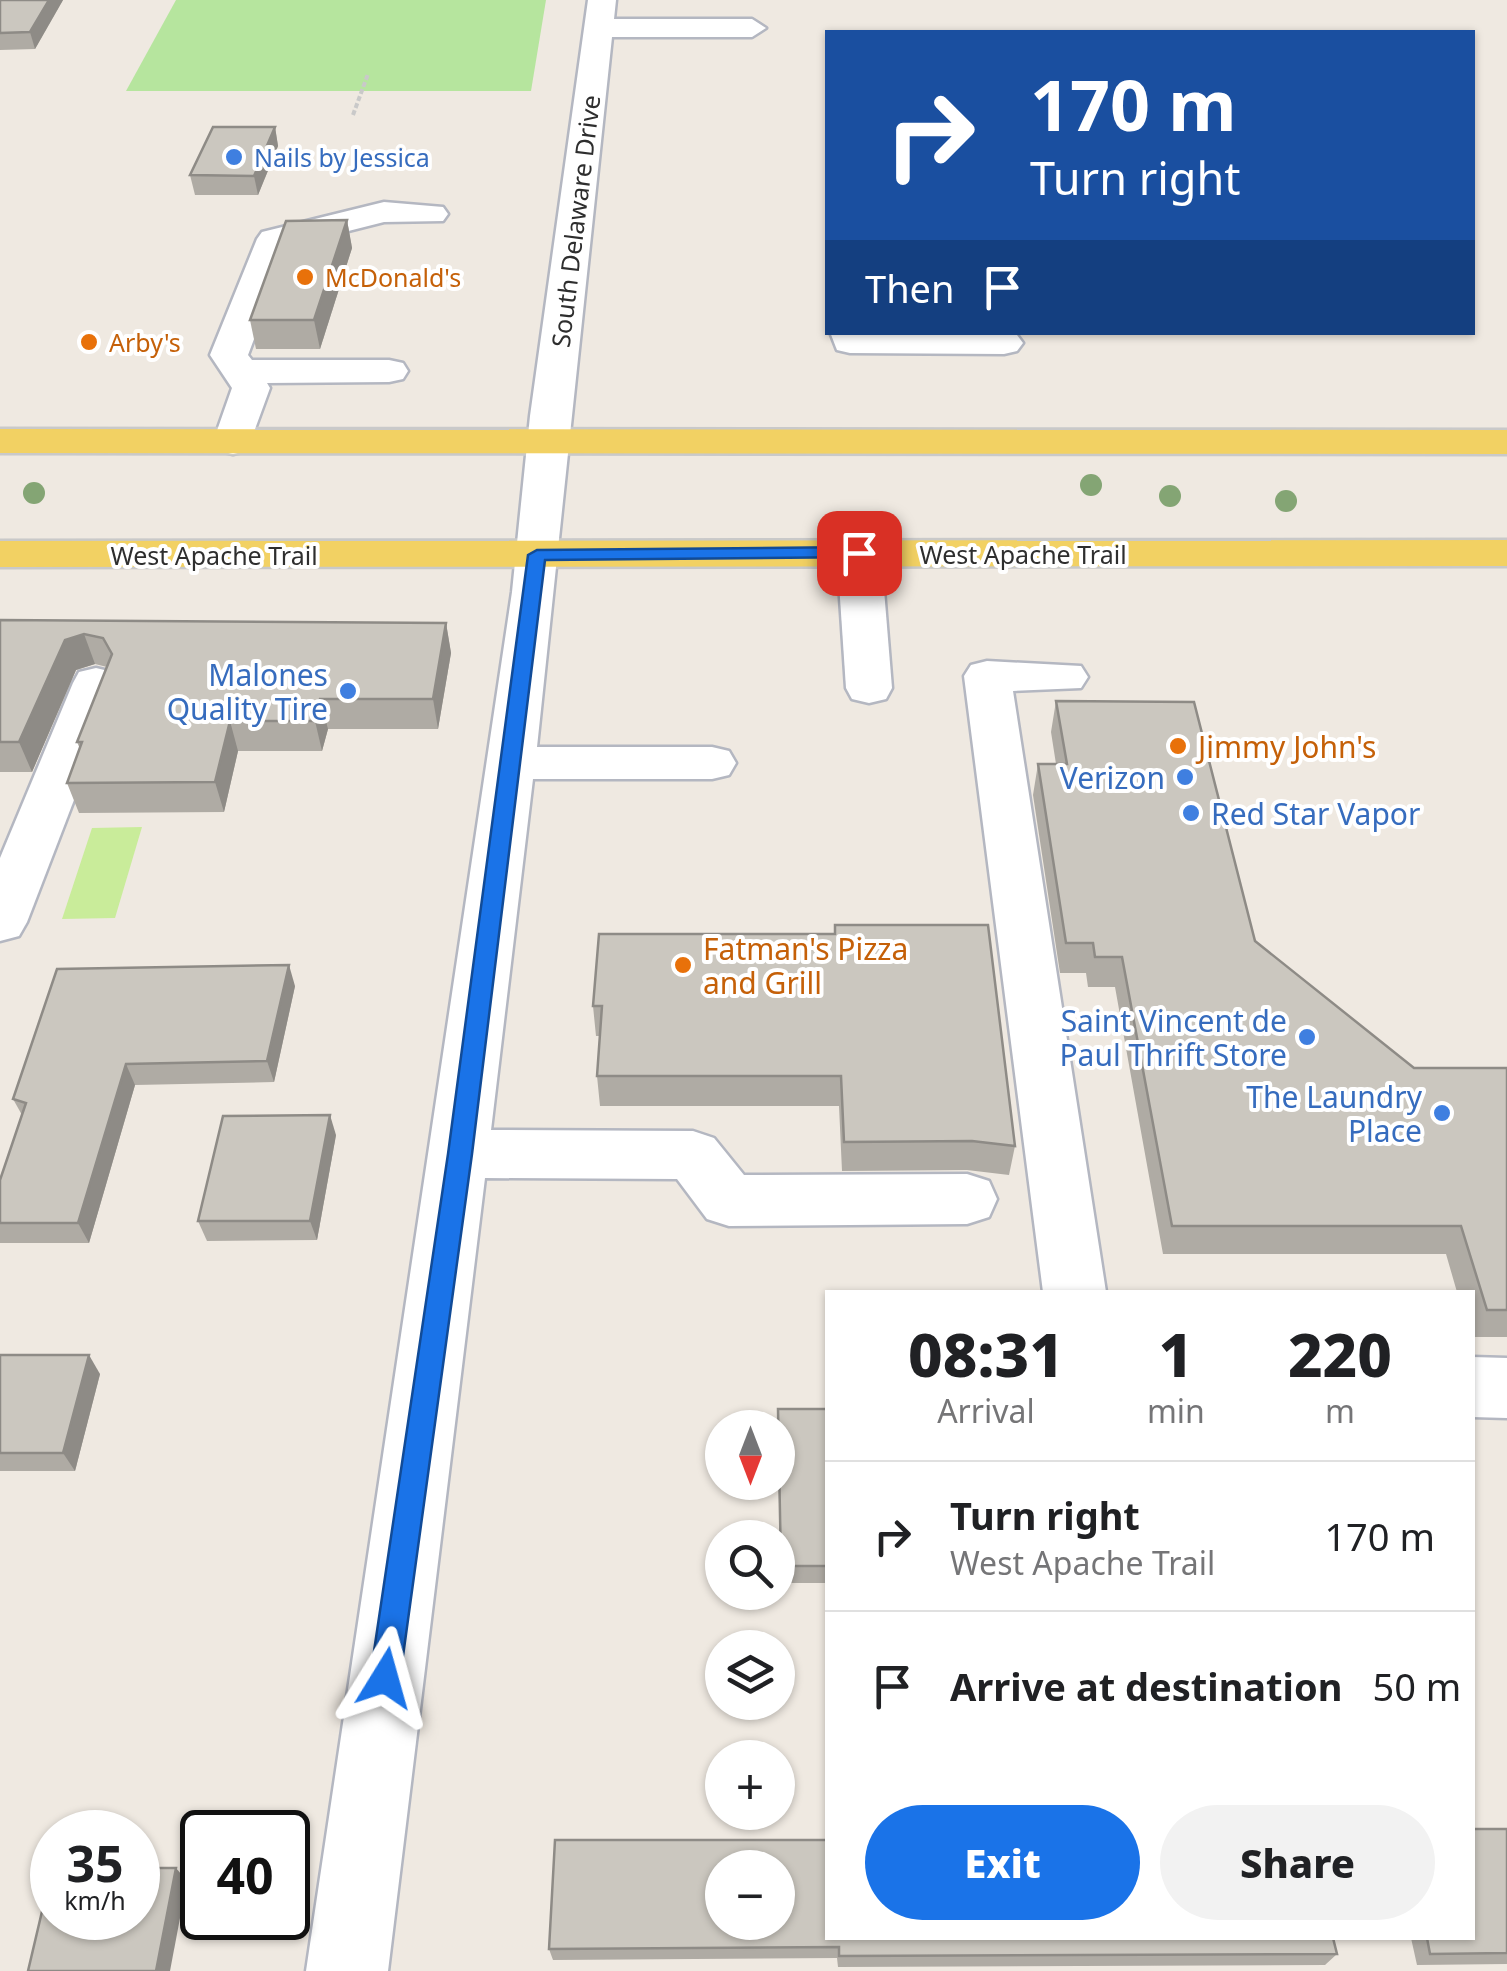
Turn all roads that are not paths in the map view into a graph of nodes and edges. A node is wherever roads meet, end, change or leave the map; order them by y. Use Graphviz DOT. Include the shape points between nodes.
graph roads {
  1 [pos="601,14"];
  2 [pos="752,28"];
  3 [pos="430,214"];
  4 [pos="849,335"];
  5 [pos="947,337"];
  6 [pos="1004,343"];
  7 [pos="389,371"];
  8 [pos="242,372"];
  9 [pos="0,441"];
  10 [pos="233,442"];
  11 [pos="548,442"];
  12 [pos="1507,442"];
  13 [pos="859,553"];
  14 [pos="1507,553"];
  15 [pos="0,554"];
  16 [pos="537,555"];
  17 [pos="1065,677"];
  18 [pos="96,683"];
  19 [pos="868,688"];
  20 [pos="508,764"];
  21 [pos="712,764"];
  22 [pos="0,922"];
  23 [pos="460,1154"];
  24 [pos="967,1199"];
  25 [pos="1076,1290"];
  26 [pos="1475,1387"];
  27 [pos="1507,1388"];
  28 [pos="346,1971"];
  1 -- 2 [label="street"];
  1 -- 11 [label="street, South Delaware Drive"];
  3 -- 8 [label="street" via="384,212 274,239 229,356"];
  4 -- 5 [label="street" via="850,342"];
  5 -- 6 [label="street"];
  7 -- 8 [label="street"];
  8 -- 10 [label="street" via="251,388"];
  9 -- 10 [label="main road"];
  10 -- 11 [label="main road"];
  11 -- 12 [label="main road"];
  11 -- 16 [label="street, South Delaware Drive"];
  13 -- 14 [label="main road, West Apache Trail"];
  13 -- 16 [label="main road, West Apache Trail"];
  13 -- 19 [label="street"];
  15 -- 16 [label="main road, West Apache Trail"];
  16 -- 20 [label="street, South Delaware Drive"];
  17 -- 25 [label="street" via="987,676"];
  18 -- 22 [label="street"];
  20 -- 21 [label="street"];
  20 -- 23 [label="street, South Delaware Drive"];
  23 -- 24 [label="street" via="694,1155 728,1201"];
  23 -- 28 [label="street, South Delaware Drive"];
  26 -- 27 [label="street"];
}
